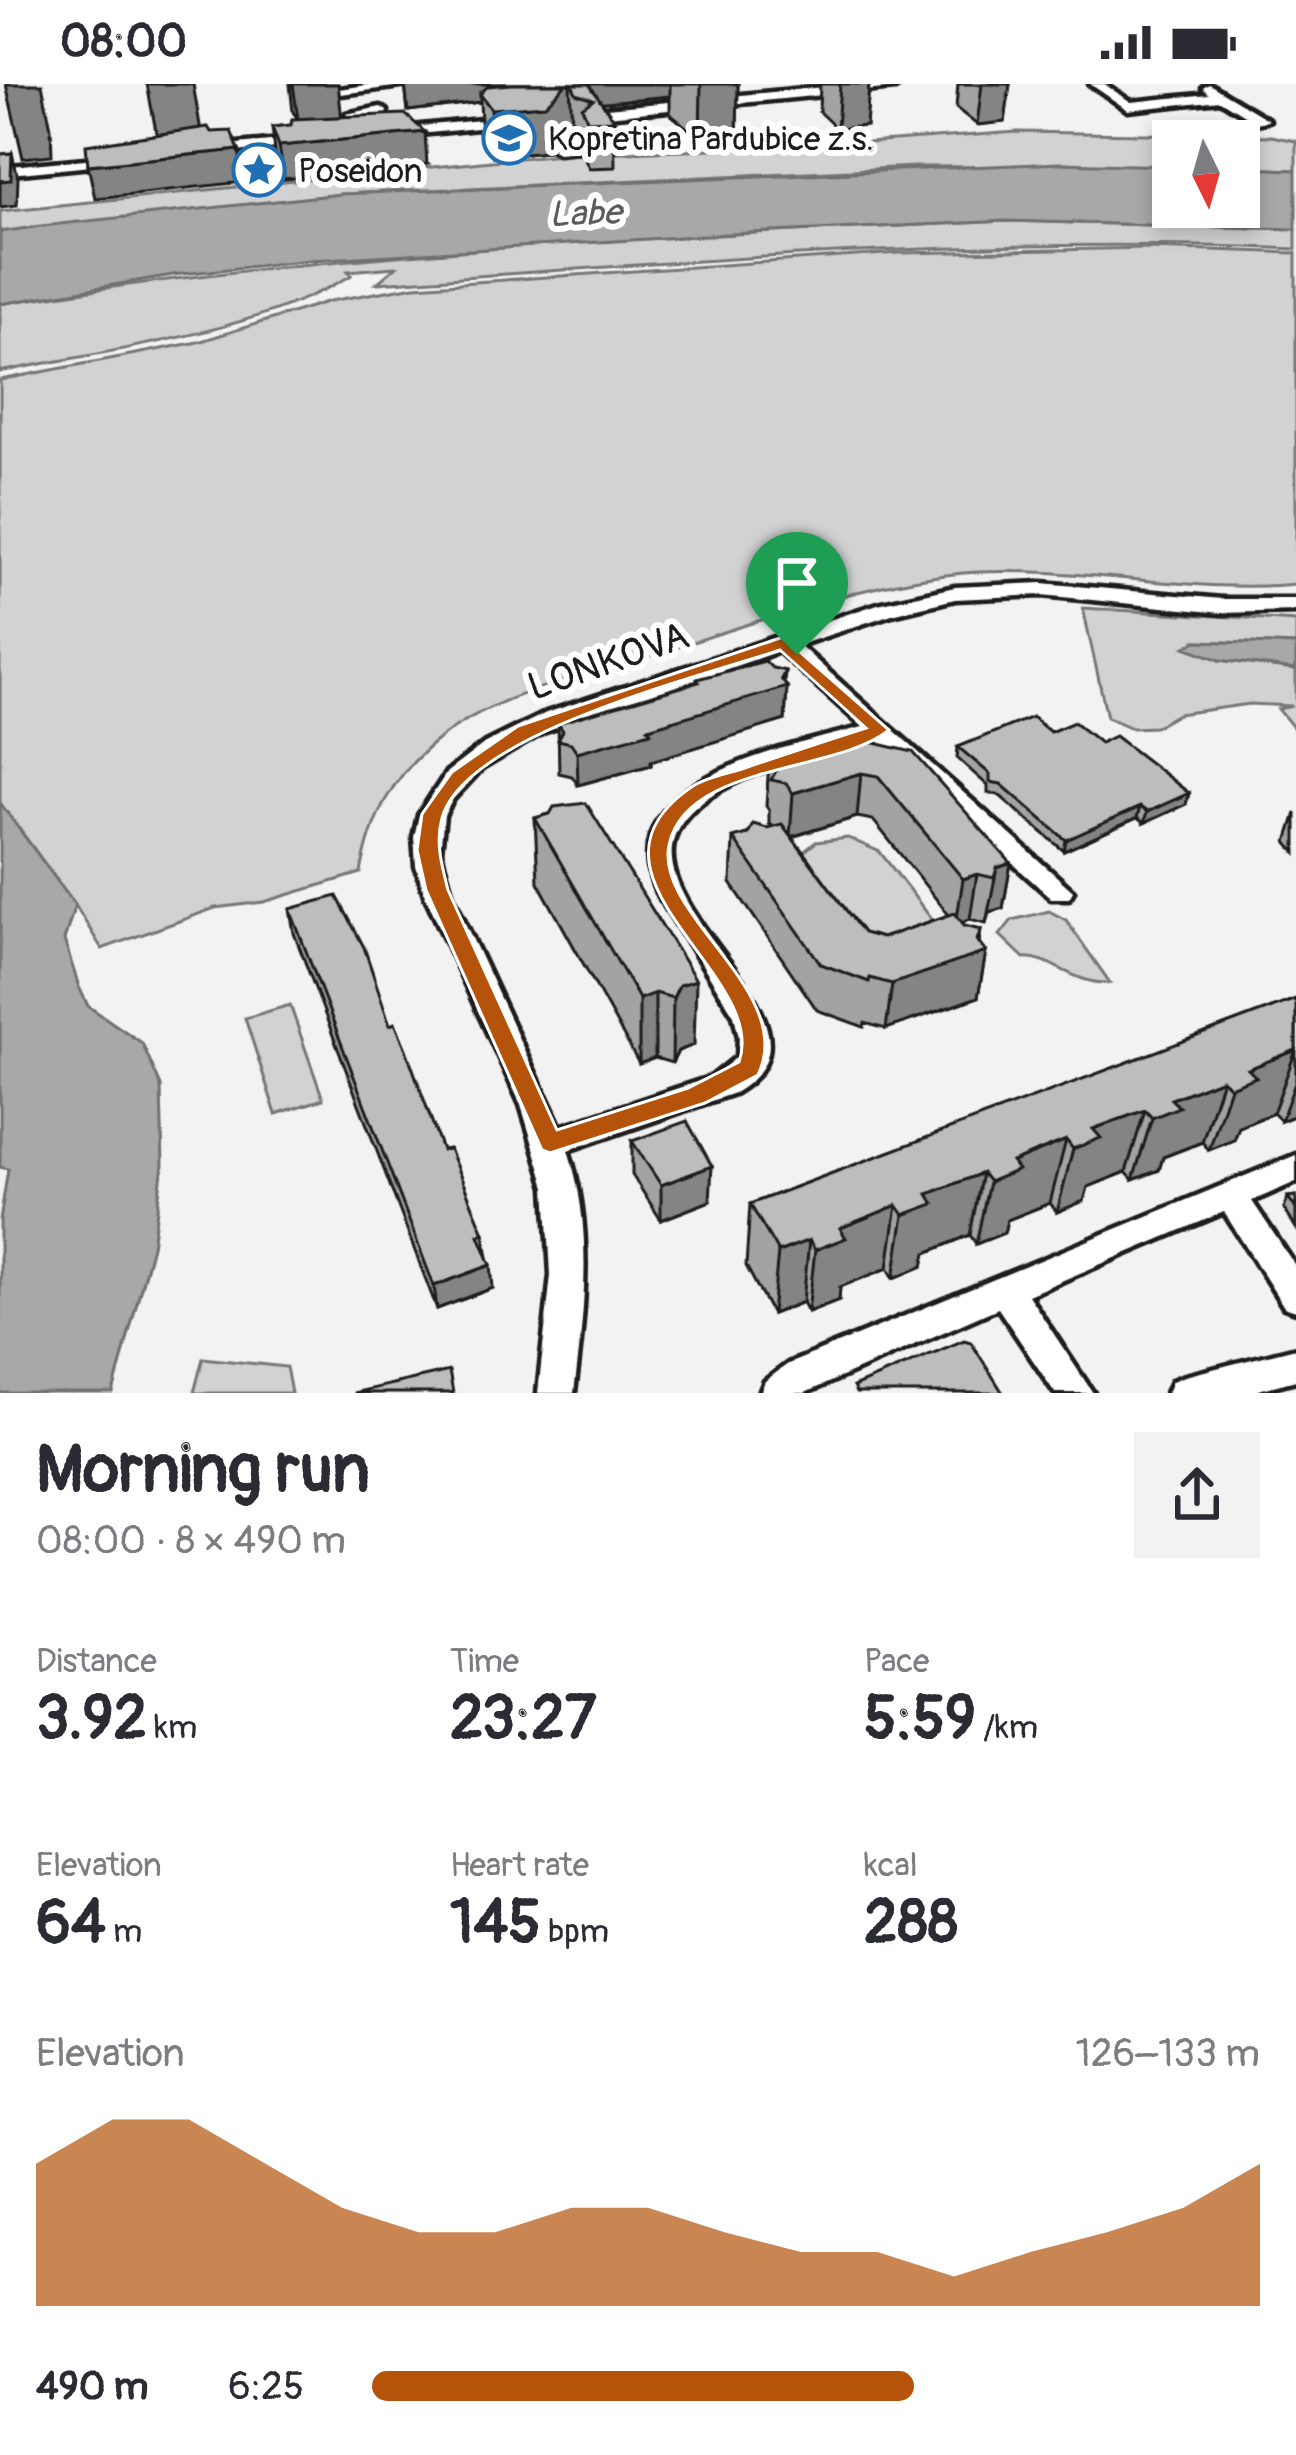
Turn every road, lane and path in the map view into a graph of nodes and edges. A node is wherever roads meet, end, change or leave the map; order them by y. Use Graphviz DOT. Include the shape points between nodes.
graph roads {
  1 [pos="410,84"];
  2 [pos="895,84"];
  3 [pos="1096,84"];
  4 [pos="1202,84"];
  5 [pos="370,88"];
  6 [pos="298,95"];
  7 [pos="1222,96"];
  8 [pos="381,111"];
  9 [pos="550,118"];
  10 [pos="528,120"];
  11 [pos="1262,120"];
  12 [pos="392,133"];
  13 [pos="322,140"];
  14 [pos="583,146"];
  15 [pos="558,148"];
  16 [pos="191,152"];
  17 [pos="129,159"];
  18 [pos="0,171"];
  19 [pos="1296,605"];
  20 [pos="783,643"];
  21 [pos="880,730"];
  22 [pos="1060,891"];
  23 [pos="550,1143"];
  24 [pos="1296,1168"];
  25 [pos="1231,1196"];
  26 [pos="1005,1290"];
  27 [pos="1296,1296"];
  28 [pos="1296,1364"];
  29 [pos="556,1393"];
  30 [pos="778,1393"];
  31 [pos="1075,1393"];
  32 [pos="1185,1393"];
  1 -- 5 [label="street"];
  2 -- 9 [label="street"];
  3 -- 7 [label="street" via="1134,110"];
  4 -- 7 [label="street"];
  5 -- 6 [label="street"];
  5 -- 8 [label="street"];
  7 -- 11 [label="street"];
  8 -- 12 [label="street"];
  8 -- 12 [label="street" via="357,118"];
  10 -- 12 [label="street"];
  13 -- 16 [label="street"];
  14 -- 15 [label="street"];
  17 -- 18 [label="street"];
  19 -- 20 [label="street, LONKOVA" via="985,591 924,599"];
  20 -- 21 [label="street"];
  20 -- 23 [label="street, LONKOVA" via="524,730 459,776 433,814 428,850 437,890"];
  21 -- 22 [label="street"];
  21 -- 23 [label="street" via="701,789 674,813 660,836 662,874 748,1014 754,1057 723,1085"];
  23 -- 29 [label="street, LONKOVA" via="568,1228"];
  24 -- 25 [label="street"];
  25 -- 26 [label="street"];
  25 -- 27 [label="street"];
  26 -- 30 [label="street" via="800,1375"];
  26 -- 31 [label="street"];
  28 -- 32 [label="street"];
}
